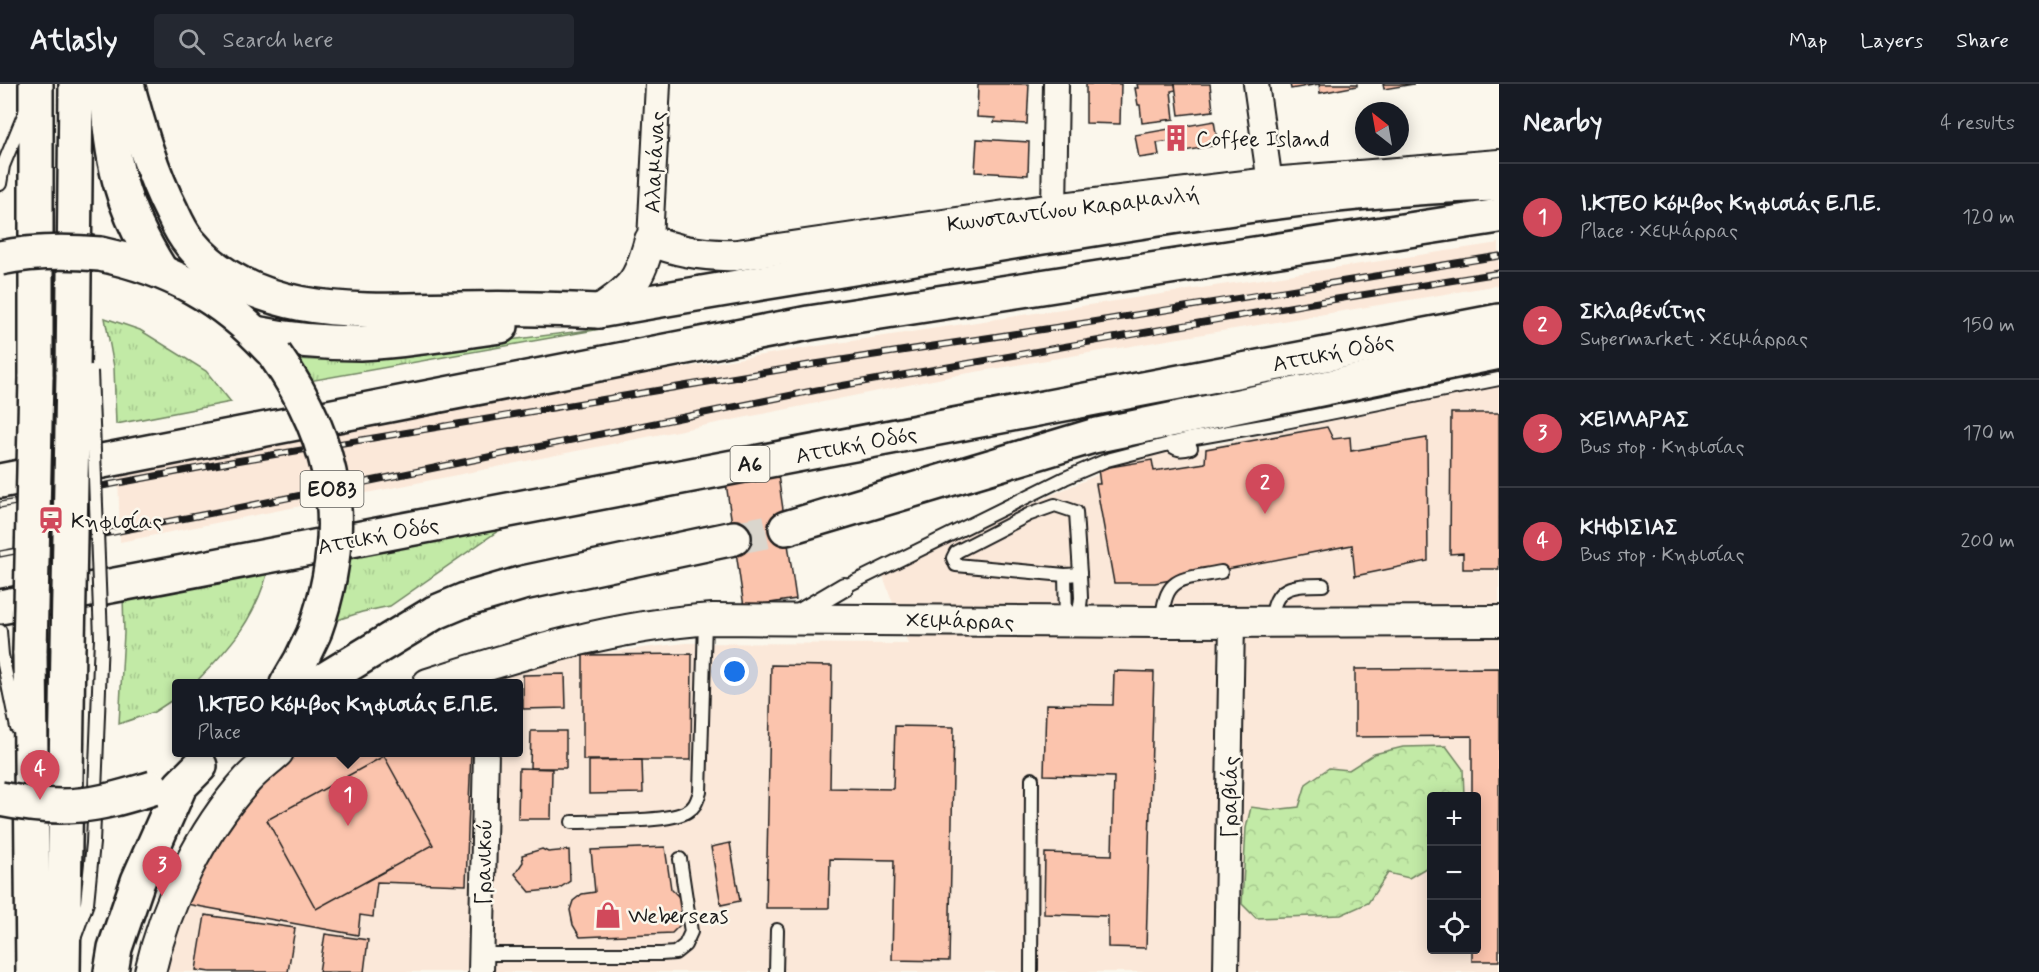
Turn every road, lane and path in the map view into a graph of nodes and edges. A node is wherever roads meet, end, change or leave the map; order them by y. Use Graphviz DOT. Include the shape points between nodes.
graph roads {
  1 [pos="36,84"];
  2 [pos="76,84"];
  3 [pos="107,84"];
  4 [pos="127,84"];
  5 [pos="658,84"];
  6 [pos="1056,84"];
  7 [pos="1256,84"];
  8 [pos="1499,165"];
  9 [pos="1270,183"];
  10 [pos="0,184"];
  11 [pos="1499,184"];
  12 [pos="1054,209"];
  13 [pos="1499,216"];
  14 [pos="650,240"];
  15 [pos="0,258"];
  16 [pos="152,268"];
  17 [pos="598,311"];
  18 [pos="1499,321"];
  19 [pos="263,342"];
  20 [pos="1499,352"];
  21 [pos="83,356"];
  22 [pos="1499,379"];
  23 [pos="1170,442"];
  24 [pos="1191,448"];
  25 [pos="0,481"];
  26 [pos="786,528"];
  27 [pos="734,538"];
  28 [pos="1221,572"];
  29 [pos="1065,574"];
  30 [pos="1080,574"];
  31 [pos="1323,585"];
  32 [pos="844,587"];
  33 [pos="0,607"];
  34 [pos="792,618"];
  35 [pos="705,620"];
  36 [pos="1072,621"];
  37 [pos="1233,621"];
  38 [pos="1272,621"];
  39 [pos="1499,621"];
  40 [pos="1162,622"];
  41 [pos="0,631"];
  42 [pos="16,653"];
  43 [pos="488,674"];
  44 [pos="290,679"];
  45 [pos="325,679"];
  46 [pos="458,679"];
  47 [pos="273,757"];
  48 [pos="486,757"];
  49 [pos="209,759"];
  50 [pos="1032,779"];
  51 [pos="16,798"];
  52 [pos="572,822"];
  53 [pos="681,859"];
  54 [pos="777,930"];
  55 [pos="481,963"];
  56 [pos="53,972"];
  57 [pos="111,972"];
  58 [pos="150,972"];
  59 [pos="776,972"];
  60 [pos="1031,972"];
  61 [pos="1226,972"];
  1 -- 10 [label="lane" via="3,166"];
  1 -- 42 [label="main road, bridge" via="36,378"];
  2 -- 21 [label="main road"];
  3 -- 16 [label="main road" via="110,139 119,183"];
  4 -- 17 [label="main road" via="153,171 182,232 208,264 239,283 280,299 331,308"];
  5 -- 14 [label="street, Αλαμάνας"];
  6 -- 12 [label="street"];
  7 -- 9 [label="street"];
  8 -- 9 [label="street, Κωνσταντίνου Καραμανλή"];
  9 -- 12 [label="street, Κωνσταντίνου Καραμανλή"];
  11 -- 17 [label="main road" via="1340,196 1177,215"];
  12 -- 14 [label="street, Κωνσταντίνου Καραμανλή" via="737,255 693,253"];
  13 -- 25 [label="main road" via="809,323"];
  14 -- 17 [label="street" via="643,268 634,283"];
  15 -- 16 [label="main road, ΕΟ83, bridge" via="70,252"];
  16 -- 19 [label="main road, ΕΟ83" via="210,296"];
  17 -- 19 [label="main road" via="384,341"];
  18 -- 33 [label="main road, Αττική Οδός / Α6"];
  19 -- 44 [label="main road, ΕΟ83, bridge" via="307,404 327,460 333,493 335,538 331,577 314,633"];
  20 -- 26 [label="main road" via="1093,436"];
  21 -- 56 [label="main road, bridge"];
  21 -- 56 [label="lane, bridge" via="101,638 93,843 87,903"];
  22 -- 23 [label="lane"];
  23 -- 24 [label="lane" via="1182,450"];
  23 -- 32 [label="lane" via="1107,460 1065,478"];
  27 -- 45 [label="main road" via="523,583 465,600 434,613"];
  28 -- 40 [label="lane" via="1186,579 1167,590"];
  29 -- 30 [label="lane"];
  29 -- 30 [label="lane" via="956,565 952,558 956,552 1055,505 1076,512"];
  29 -- 36 [label="lane"];
  30 -- 36 [label="lane" via="1080,598"];
  31 -- 38 [label="lane" via="1302,585 1281,593 1272,606"];
  32 -- 34 [label="street"];
  34 -- 35 [label="street, Χειμάρρας"];
  34 -- 36 [label="street, Χειμάρρας"];
  35 -- 43 [label="street, Χειμάρρας" via="592,638"];
  35 -- 52 [label="lane" via="696,805 687,813 669,818"];
  36 -- 40 [label="street, Χειμάρρας"];
  37 -- 38 [label="street, Χειμάρρας"];
  37 -- 40 [label="street, Χειμάρρας"];
  37 -- 61 [label="street, Γραβιάς"];
  38 -- 39 [label="street, Χειμάρρας"];
  41 -- 42 [label="lane"];
  42 -- 51 [label="main road"];
  43 -- 46 [label="street, Χειμάρρας"];
  47 -- 58 [label="street" via="229,801 189,867"];
  48 -- 55 [label="street, Γρανικού"];
  49 -- 51 [label="main road, bridge" via="153,788 129,795 79,805 27,803"];
  49 -- 57 [label="main road" via="180,786 138,881"];
  50 -- 60 [label="lane"];
  51 -- 56 [label="main road"];
  53 -- 55 [label="lane" via="690,932 685,945 675,953"];
  54 -- 59 [label="lane"];
}
